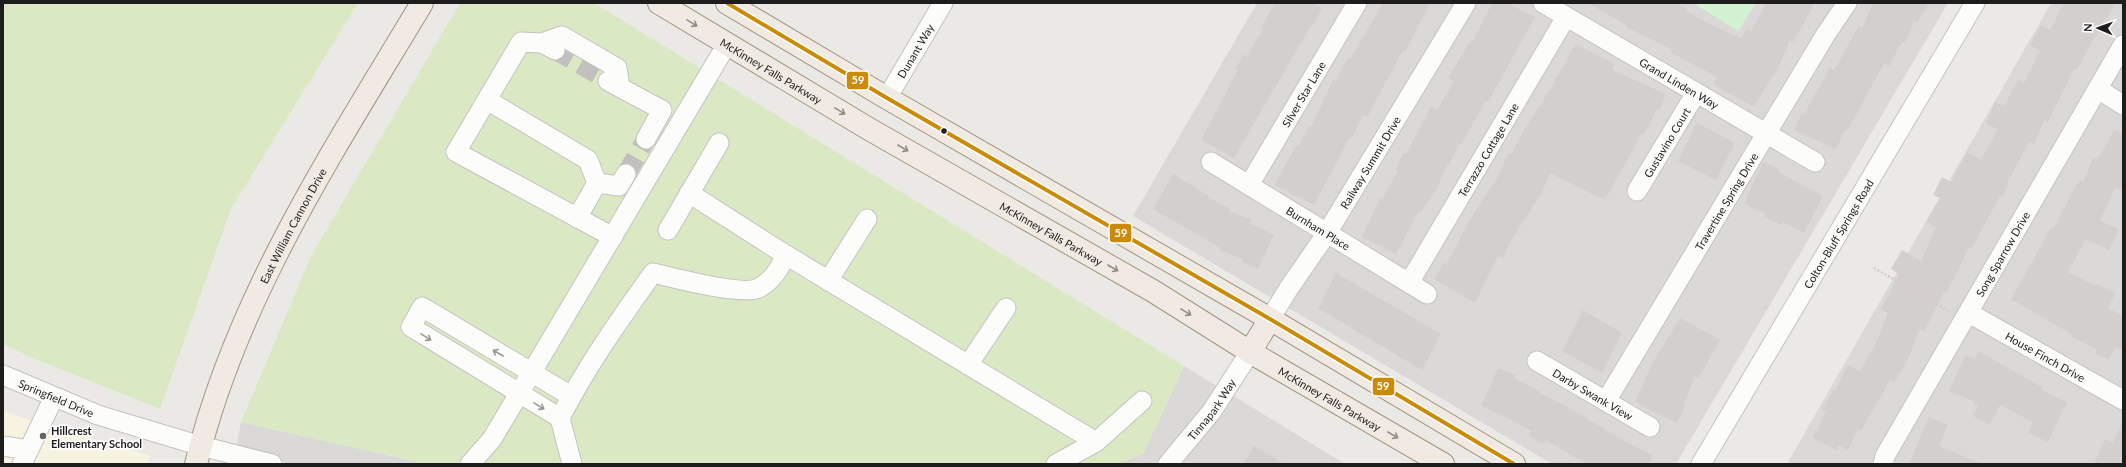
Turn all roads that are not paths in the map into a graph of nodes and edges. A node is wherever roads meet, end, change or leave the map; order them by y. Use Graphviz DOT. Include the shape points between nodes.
graph roads {
  1 [pos="422,3"];
  2 [pos="659,3"];
  3 [pos="727,3"];
  4 [pos="943,3"];
  5 [pos="1357,3"];
  6 [pos="1466,3"];
  7 [pos="1543,3"];
  8 [pos="1847,3"];
  9 [pos="1975,3"];
  10 [pos="1566,17"];
  11 [pos="727,44"];
  12 [pos="2123,45"];
  13 [pos="2098,90"];
  14 [pos="1696,93"];
  15 [pos="887,98"];
  16 [pos="487,100"];
  17 [pos="2123,105"];
  18 [pos="1766,134"];
  19 [pos="646,139"];
  20 [pos="719,143"];
  21 [pos="1211,162"];
  22 [pos="1815,162"];
  23 [pos="626,174"];
  24 [pos="597,183"];
  25 [pos="1249,185"];
  26 [pos="1637,191"];
  27 [pos="689,193"];
  28 [pos="577,218"];
  29 [pos="867,219"];
  30 [pos="668,230"];
  31 [pos="1327,233"];
  32 [pos="613,237"];
  33 [pos="786,255"];
  34 [pos="828,281"];
  35 [pos="1409,283"];
  36 [pos="1427,294"];
  37 [pos="1006,308"];
  38 [pos="1961,313"];
  39 [pos="1270,319"];
  40 [pos="1250,352"];
  41 [pos="1537,361"];
  42 [pos="968,365"];
  43 [pos="532,372"];
  44 [pos="3,375"];
  45 [pos="519,394"];
  46 [pos="571,396"];
  47 [pos="54,397"];
  48 [pos="2123,400"];
  49 [pos="1142,401"];
  50 [pos="1606,401"];
  51 [pos="560,418"];
  52 [pos="1650,427"];
  53 [pos="1096,442"];
  54 [pos="3,446"];
  55 [pos="198,455"];
  56 [pos="26,460"];
  57 [pos="272,464"];
  58 [pos="470,464"];
  59 [pos="572,464"];
  60 [pos="1056,464"];
  61 [pos="1168,464"];
  62 [pos="1443,464"];
  63 [pos="1514,464"];
  64 [pos="1701,464"];
  65 [pos="1883,464"];
  1 -- 55 [label="main road, East William Cannon Drive" via="313,185 282,242 234,346"];
  2 -- 11 [label="main road, McKinney Falls Parkway, one-way"];
  3 -- 15 [label="main road"];
  4 -- 15 [label="street, Dunant Way"];
  5 -- 25 [label="street, Silver Star Lane"];
  6 -- 31 [label="street, Railway Summit Drive"];
  7 -- 10 [label="street, Grand Linden Way"];
  8 -- 18 [label="street, Travertine Spring Drive"];
  9 -- 64 [label="street, Colton-Bluff Springs Road"];
  10 -- 14 [label="street, Grand Linden Way"];
  10 -- 35 [label="street, Terrazzo Cottage Lane"];
  11 -- 32 [label="street"];
  11 -- 40 [label="main road, McKinney Falls Parkway, one-way" via="869,129 1153,291"];
  12 -- 13 [label="street, Song Sparrow Drive"];
  13 -- 17 [label="street"];
  13 -- 38 [label="street, Song Sparrow Drive"];
  14 -- 18 [label="street, Grand Linden Way"];
  14 -- 26 [label="street, Gustavino Court"];
  15 -- 39 [label="main road"];
  16 -- 19 [label="street" via="521,42 549,46 562,36 617,68 613,84 662,110"];
  16 -- 24 [label="street" via="588,160"];
  16 -- 28 [label="street" via="456,152"];
  18 -- 22 [label="street, Grand Linden Way"];
  18 -- 50 [label="street, Travertine Spring Drive"];
  20 -- 27 [label="street"];
  21 -- 25 [label="street, Burnham Place"];
  23 -- 24 [label="street" via="619,186"];
  24 -- 28 [label="street"];
  25 -- 31 [label="street, Burnham Place"];
  27 -- 30 [label="street"];
  27 -- 33 [label="street"];
  28 -- 32 [label="street"];
  29 -- 34 [label="street"];
  31 -- 35 [label="street, Burnham Place"];
  31 -- 39 [label="street, Railway Summit Drive" via="1288,288"];
  32 -- 43 [label="street"];
  33 -- 34 [label="street"];
  33 -- 46 [label="street" via="775,276 758,289 726,289 654,273"];
  34 -- 42 [label="street"];
  35 -- 36 [label="street, Burnham Place"];
  37 -- 42 [label="street"];
  38 -- 48 [label="street, House Finch Drive"];
  38 -- 65 [label="street, Song Sparrow Drive"];
  39 -- 40 [label="main road"];
  39 -- 63 [label="main road"];
  40 -- 61 [label="street, Tinnapark Way" via="1212,411"];
  40 -- 62 [label="main road, McKinney Falls Parkway, one-way"];
  41 -- 50 [label="street, Darby Swank View"];
  42 -- 53 [label="street"];
  43 -- 45 [label="street"];
  43 -- 45 [label="street, one-way" via="422,308 411,327"];
  43 -- 46 [label="street"];
  44 -- 47 [label="street, Springfield Drive"];
  45 -- 51 [label="street, one-way"];
  45 -- 58 [label="street" via="492,439"];
  46 -- 51 [label="street"];
  47 -- 55 [label="street, Springfield Drive"];
  47 -- 56 [label="street"];
  49 -- 53 [label="street"];
  50 -- 52 [label="street, Darby Swank View"];
  51 -- 59 [label="street"];
  53 -- 60 [label="street"];
  54 -- 56 [label="street"];
  55 -- 57 [label="street, Springfield Drive"];
}
